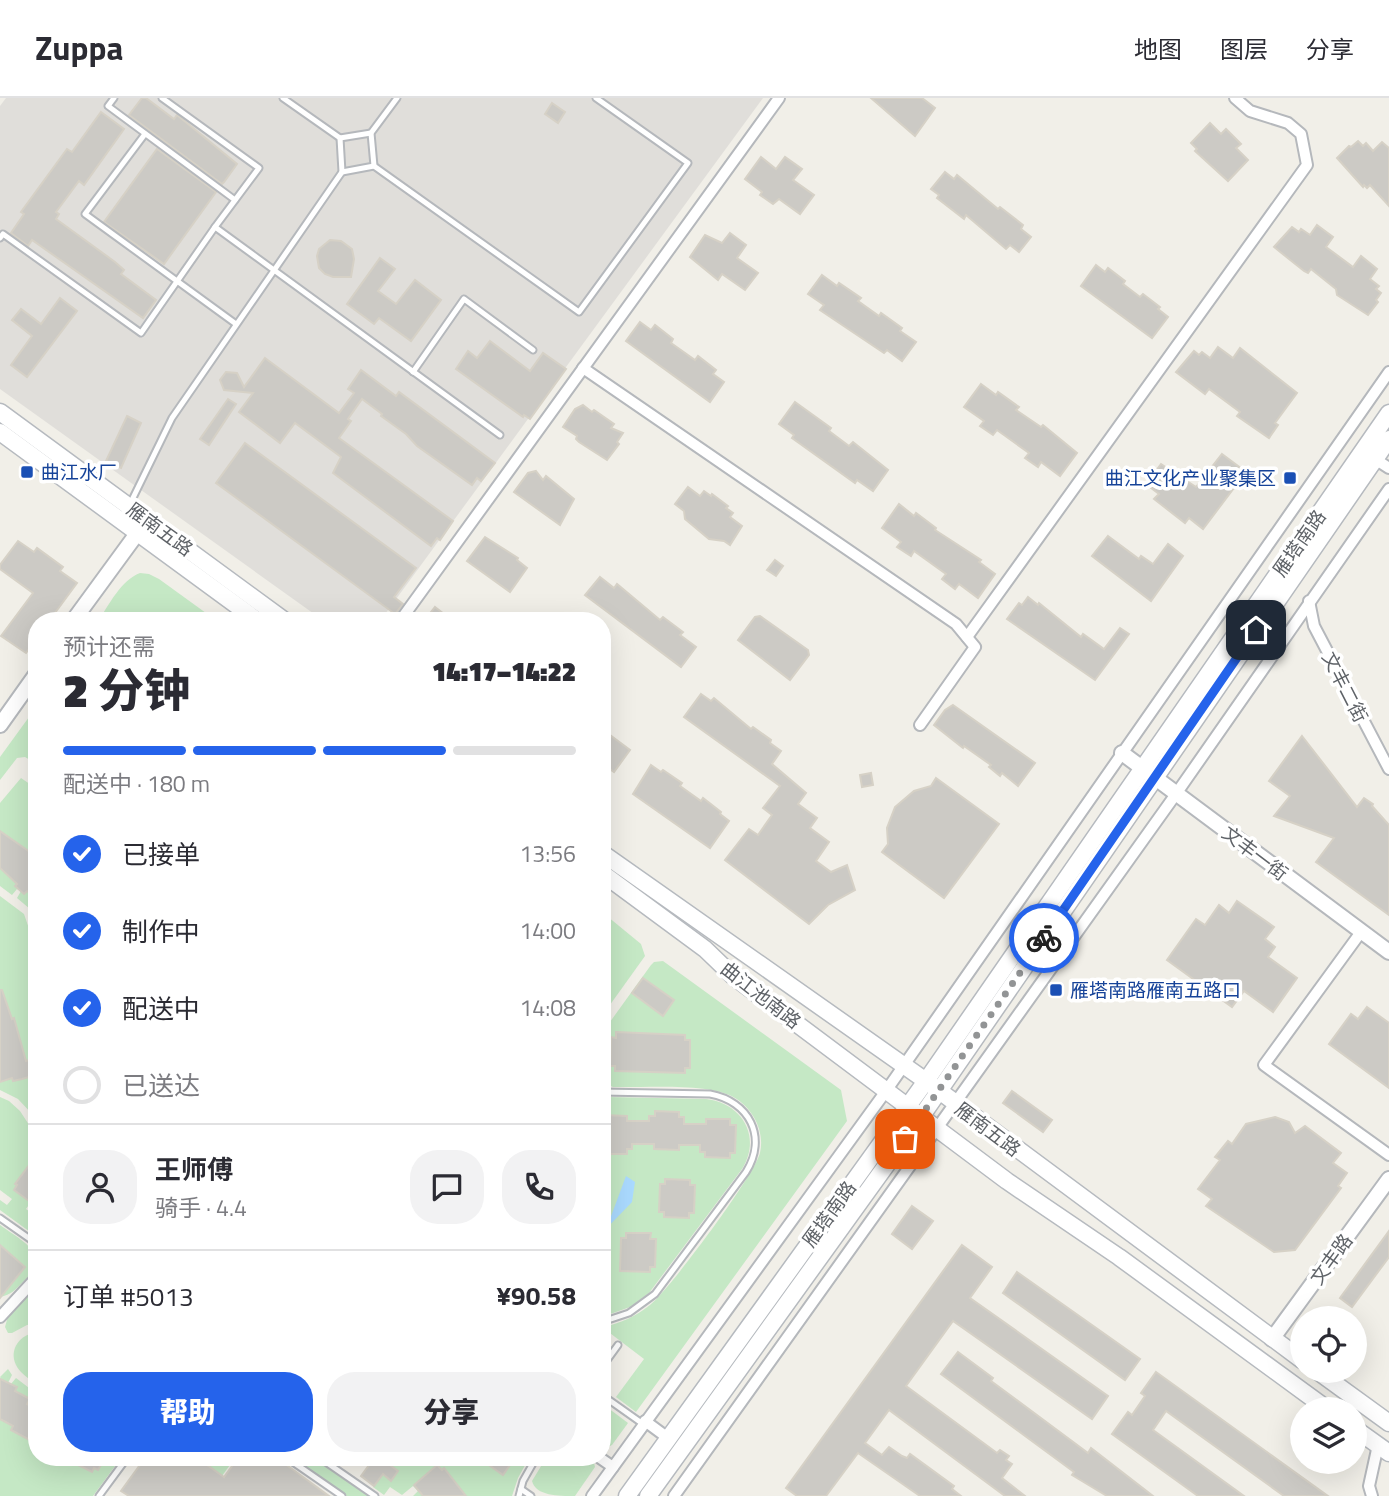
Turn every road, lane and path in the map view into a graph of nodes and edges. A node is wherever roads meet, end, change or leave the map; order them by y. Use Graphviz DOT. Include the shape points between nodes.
graph roads {
  1 [pos="114,98"];
  2 [pos="162,98"];
  3 [pos="283,98"];
  4 [pos="397,98"];
  5 [pos="596,98"];
  6 [pos="779,98"];
  7 [pos="1235,98"];
  8 [pos="372,133"];
  9 [pos="145,134"];
  10 [pos="340,138"];
  11 [pos="374,166"];
  12 [pos="341,172"];
  13 [pos="235,200"];
  14 [pos="215,227"];
  15 [pos="0,238"];
  16 [pos="273,271"];
  17 [pos="178,281"];
  18 [pos="236,324"];
  19 [pos="533,350"];
  20 [pos="583,368"];
  21 [pos="412,372"];
  22 [pos="1389,372"];
  23 [pos="0,412"];
  24 [pos="1389,412"];
  25 [pos="0,432"];
  26 [pos="500,435"];
  27 [pos="1389,439"];
  28 [pos="1382,464"];
  29 [pos="1389,489"];
  30 [pos="129,507"];
  31 [pos="142,526"];
  32 [pos="1309,601"];
  33 [pos="80,612"];
  34 [pos="247,612"];
  35 [pos="271,612"];
  36 [pos="407,612"];
  37 [pos="967,637"];
  38 [pos="28,686"];
  39 [pos="0,725"];
  40 [pos="920,725"];
  41 [pos="1122,753"];
  42 [pos="1142,769"];
  43 [pos="1389,769"];
  44 [pos="1155,779"];
  45 [pos="1176,794"];
  46 [pos="611,859"];
  47 [pos="611,880"];
  48 [pos="1362,932"];
  49 [pos="1389,952"];
  50 [pos="903,1065"];
  51 [pos="931,1086"];
  52 [pos="886,1091"];
  53 [pos="611,1092"];
  54 [pos="954,1104"];
  55 [pos="907,1105"];
  56 [pos="921,1117"];
  57 [pos="936,1129"];
  58 [pos="1389,1155"];
  59 [pos="1389,1179"];
  60 [pos="0,1218"];
  61 [pos="28,1238"];
  62 [pos="28,1287"];
  63 [pos="0,1317"];
  64 [pos="611,1320"];
  65 [pos="1272,1339"];
  66 [pos="618,1346"];
  67 [pos="1290,1352"];
  68 [pos="611,1355"];
  69 [pos="1334,1383"];
  70 [pos="1311,1397"];
  71 [pos="611,1401"];
  72 [pos="644,1422"];
  73 [pos="1389,1423"];
  74 [pos="668,1438"];
  75 [pos="1367,1438"];
  76 [pos="684,1446"];
  77 [pos="1384,1449"];
  78 [pos="701,1458"];
  79 [pos="121,1466"];
  80 [pos="299,1466"];
  81 [pos="332,1466"];
  82 [pos="530,1466"];
  83 [pos="613,1467"];
  84 [pos="521,1489"];
  85 [pos="99,1496"];
  86 [pos="342,1496"];
  87 [pos="375,1496"];
  88 [pos="519,1496"];
  89 [pos="531,1496"];
  90 [pos="592,1496"];
  91 [pos="627,1496"];
  92 [pos="648,1496"];
  93 [pos="674,1496"];
  94 [pos="1372,1496"];
  1 -- 9 [label="lane" via="108,106"];
  2 -- 13 [label="lane" via="259,167"];
  3 -- 10 [label="lane"];
  4 -- 8 [label="lane"];
  5 -- 11 [label="lane" via="688,163 579,312"];
  6 -- 20 [label="street"];
  7 -- 37 [label="street" via="1251,111 1288,123 1301,134 1307,165"];
  8 -- 10 [label="lane"];
  8 -- 11 [label="lane"];
  9 -- 13 [label="lane"];
  9 -- 17 [label="lane" via="85,214"];
  10 -- 12 [label="lane"];
  11 -- 12 [label="lane"];
  12 -- 16 [label="lane"];
  13 -- 14 [label="lane"];
  14 -- 16 [label="lane"];
  14 -- 17 [label="lane"];
  15 -- 17 [label="lane" via="4,233 141,333"];
  16 -- 18 [label="lane"];
  16 -- 21 [label="lane"];
  17 -- 18 [label="lane"];
  18 -- 30 [label="lane" via="172,418"];
  19 -- 21 [label="lane" via="464,299"];
  20 -- 36 [label="street"];
  20 -- 37 [label="street" via="956,624"];
  21 -- 26 [label="lane"];
  22 -- 41 [label="street"];
  23 -- 30 [label="main road, 雁南五路"];
  24 -- 42 [label="main road, 雁塔南路"];
  25 -- 31 [label="main road"];
  27 -- 28 [label="main road, 雁塔南路"];
  28 -- 44 [label="main road, 雁塔南路"];
  29 -- 32 [label="street"];
  30 -- 31 [label="main road, 雁南五路"];
  31 -- 33 [label="street"];
  31 -- 34 [label="main road"];
  31 -- 35 [label="main road, 雁南五路"];
  32 -- 43 [label="street, 文丰二街" via="1314,626"];
  32 -- 45 [label="street"];
  37 -- 40 [label="street" via="975,647"];
  38 -- 39 [label="street"];
  41 -- 42 [label="street, 文丰一街"];
  41 -- 50 [label="street"];
  42 -- 44 [label="street, 文丰一街"];
  42 -- 51 [label="main road, 雁塔南路"];
  44 -- 45 [label="street, 文丰一街"];
  44 -- 51 [label="main road, 雁塔南路"];
  45 -- 48 [label="street, 文丰一街"];
  45 -- 54 [label="street"];
  46 -- 50 [label="main road, 雁南五路"];
  47 -- 52 [label="main road, 曲江池南路"];
  48 -- 49 [label="street, 文丰一街"];
  48 -- 58 [label="street" via="1264,1065"];
  50 -- 51 [label="main road, 雁南五路"];
  50 -- 52 [label="street"];
  51 -- 54 [label="main road, 雁南五路"];
  51 -- 55 [label="main road, 雁塔南路"];
  51 -- 56 [label="main road, 雁塔南路"];
  52 -- 55 [label="main road, 曲江池南路"];
  52 -- 72 [label="street"];
  53 -- 64 [label="lane" via="721,1097 746,1114 756,1139 746,1172 666,1282 639,1307"];
  54 -- 57 [label="street"];
  54 -- 65 [label="main road, 雁南五路"];
  55 -- 56 [label="main road, 曲江池南路"];
  55 -- 74 [label="main road, 雁塔南路"];
  56 -- 57 [label="main road, 雁南五路"];
  56 -- 76 [label="main road, 雁塔南路"];
  57 -- 70 [label="main road, 雁南五路"];
  57 -- 78 [label="street"];
  59 -- 65 [label="street, 文丰路"];
  60 -- 61 [label="lane"];
  62 -- 63 [label="street"];
  65 -- 67 [label="main road, 雁南五路"];
  66 -- 68 [label="lane"];
  69 -- 73 [label="main road"];
  71 -- 72 [label="lane"];
  72 -- 74 [label="street"];
  72 -- 83 [label="street"];
  74 -- 91 [label="main road, 雁塔南路"];
  75 -- 77 [label="main road"];
  76 -- 78 [label="street"];
  76 -- 92 [label="main road, 雁塔南路"];
  77 -- 94 [label="street" via="1369,1486"];
  78 -- 93 [label="street"];
  79 -- 85 [label="lane"];
  80 -- 86 [label="lane"];
  81 -- 87 [label="lane"];
  82 -- 84 [label="lane"];
  83 -- 90 [label="street"];
  84 -- 88 [label="lane"];
  84 -- 89 [label="lane"];
}
